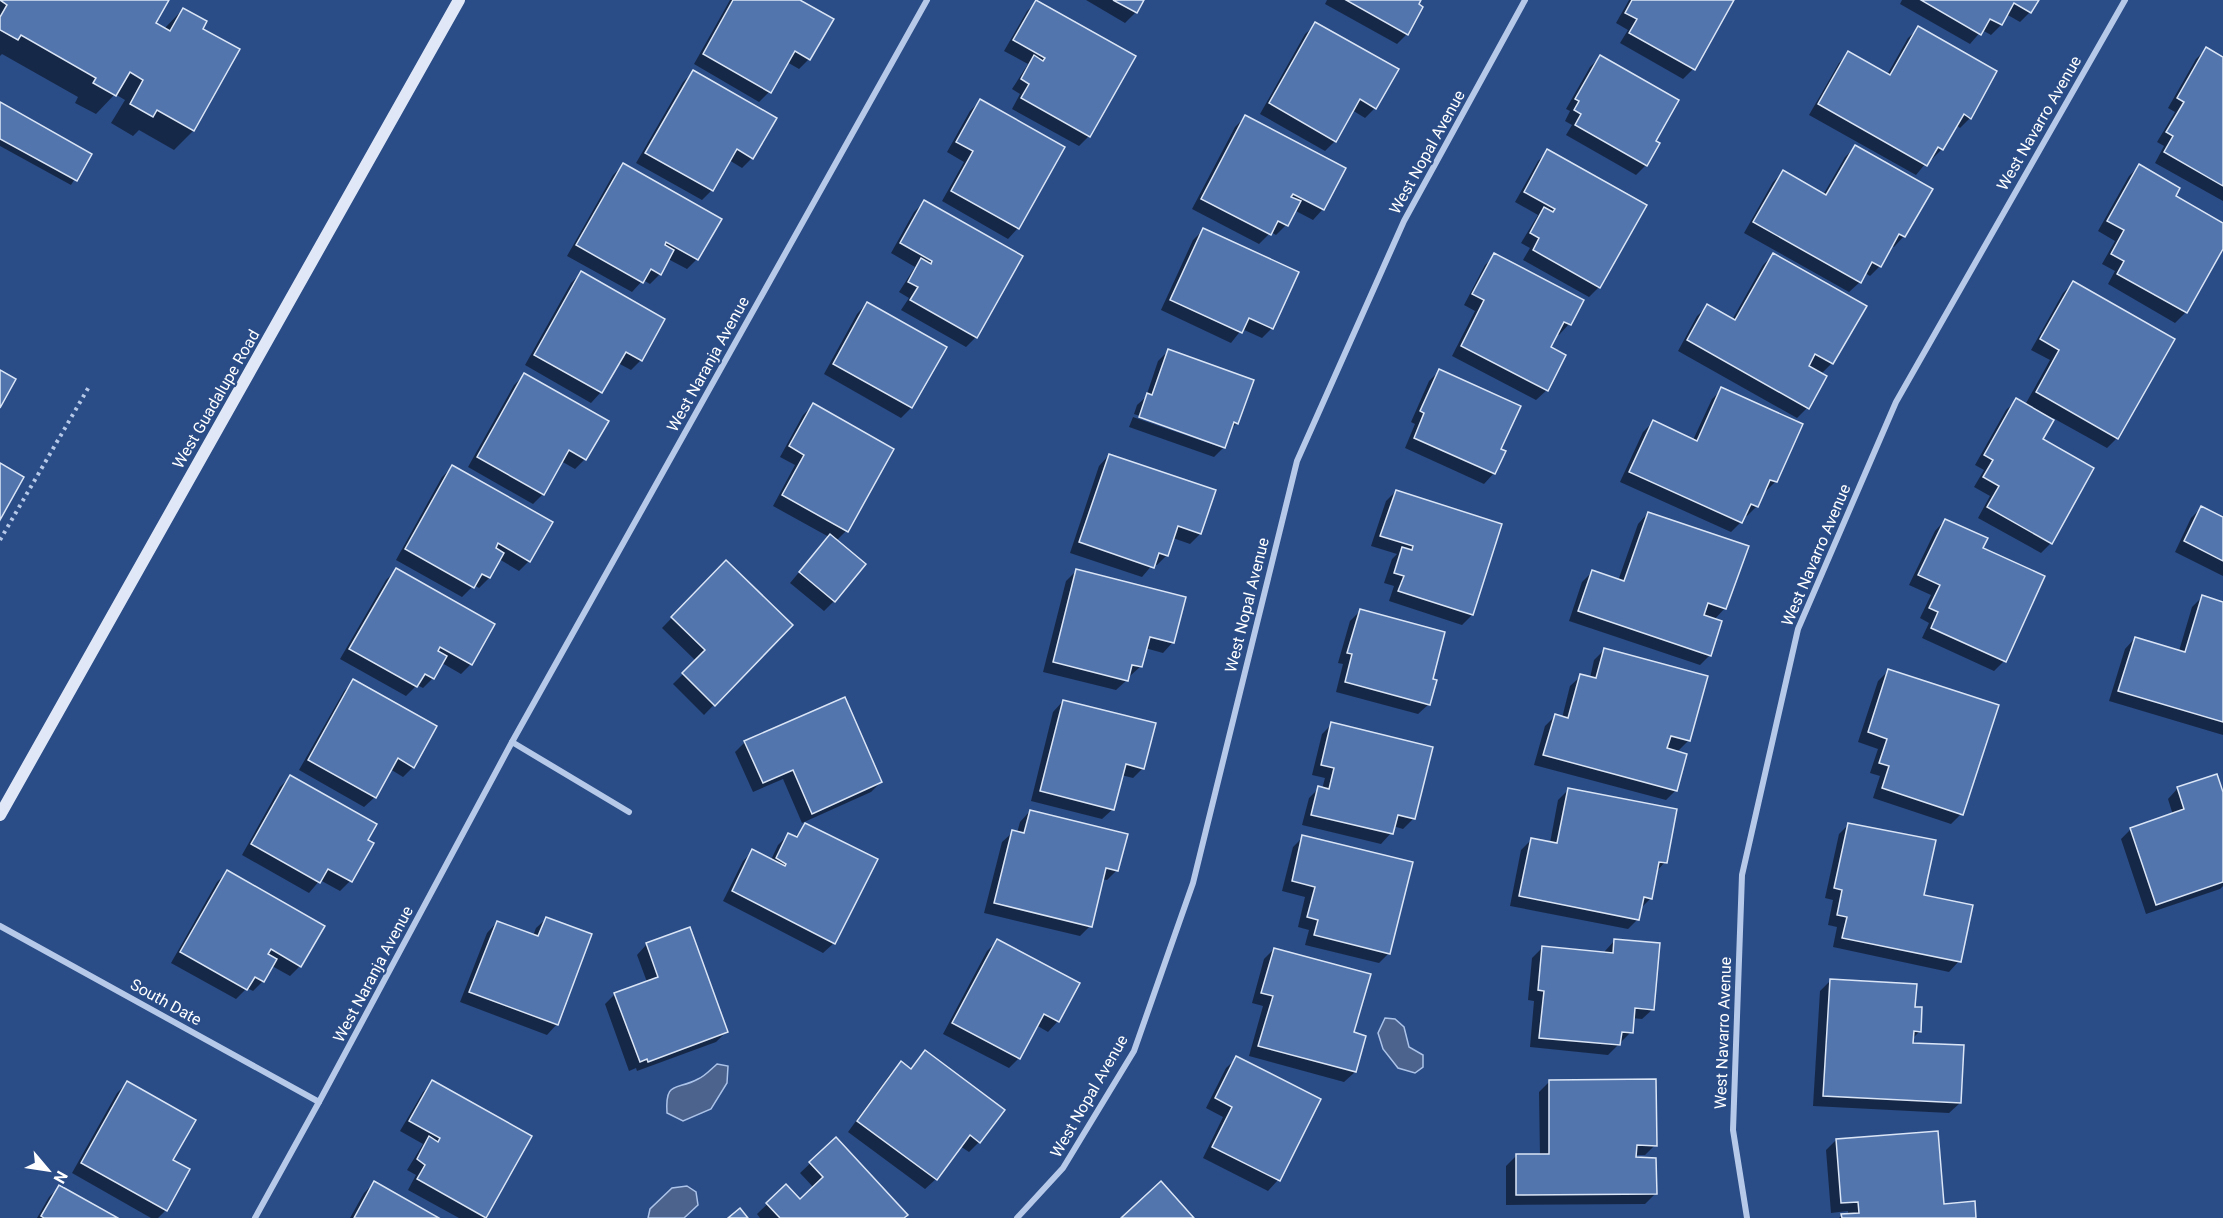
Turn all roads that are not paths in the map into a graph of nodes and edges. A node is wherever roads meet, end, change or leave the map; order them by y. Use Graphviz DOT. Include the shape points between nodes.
graph roads {
  1 [pos="459,0"];
  2 [pos="927,0"];
  3 [pos="1525,0"];
  4 [pos="2125,0"];
  5 [pos="512,742"];
  6 [pos="629,812"];
  7 [pos="0,815"];
  8 [pos="0,926"];
  9 [pos="319,1102"];
  10 [pos="255,1218"];
  11 [pos="1017,1218"];
  12 [pos="1747,1218"];
  1 -- 7 [label="main road, West Guadalupe Road"];
  2 -- 5 [label="street, West Naranja Avenue"];
  3 -- 11 [label="street, West Nopal Avenue" via="1404,221 1297,461 1193,883 1134,1052 1063,1168"];
  4 -- 12 [label="street, West Navarro Avenue" via="1896,402 1798,629 1742,875 1733,1130"];
  5 -- 6 [label="street"];
  5 -- 9 [label="street, West Naranja Avenue"];
  8 -- 9 [label="street, South Date"];
  9 -- 10 [label="street, West Naranja Avenue"];
}
